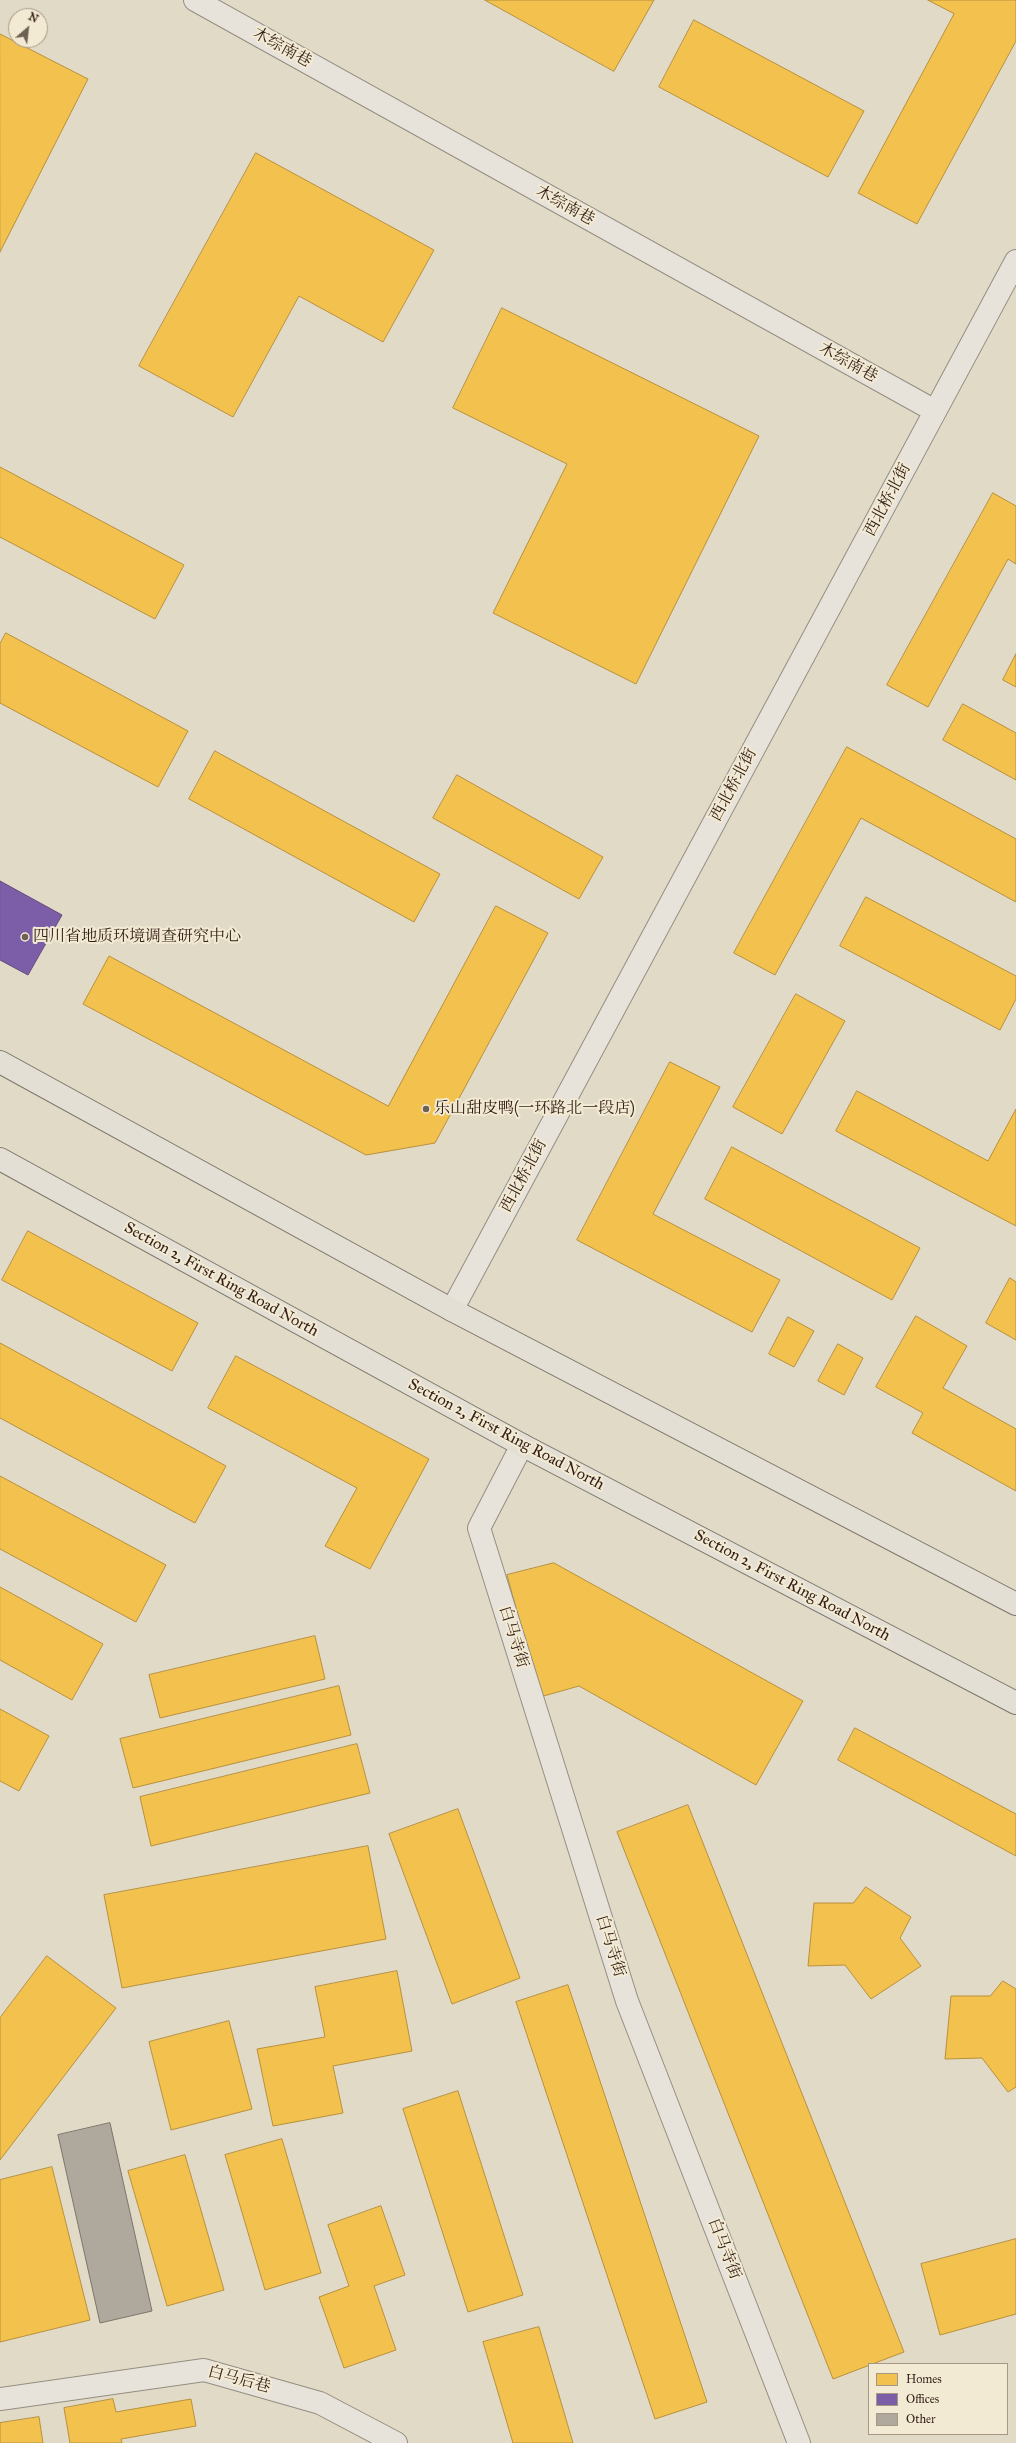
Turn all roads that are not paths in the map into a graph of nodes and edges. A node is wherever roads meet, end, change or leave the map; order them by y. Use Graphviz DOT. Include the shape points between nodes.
graph roads {
  1 [pos="195,0"];
  2 [pos="1016,261"];
  3 [pos="935,412"];
  4 [pos="0,1062"];
  5 [pos="0,1159"];
  6 [pos="452,1310"];
  7 [pos="522,1445"];
  8 [pos="1016,1604"];
  9 [pos="1016,1703"];
  10 [pos="0,2399"];
  11 [pos="396,2443"];
  12 [pos="798,2443"];
  1 -- 3 [label="street, 木综南巷"];
  2 -- 3 [label="street, 西北桥北街"];
  3 -- 6 [label="street, 西北桥北街"];
  4 -- 6 [label="main road"];
  5 -- 7 [label="main road, Section 2, First Ring Road North"];
  6 -- 8 [label="main road"];
  7 -- 9 [label="main road, Section 2, First Ring Road North"];
  7 -- 12 [label="street, 白马寺街" via="479,1528 627,2001"];
  10 -- 11 [label="street, 白马后巷" via="204,2370 320,2403"];
}
